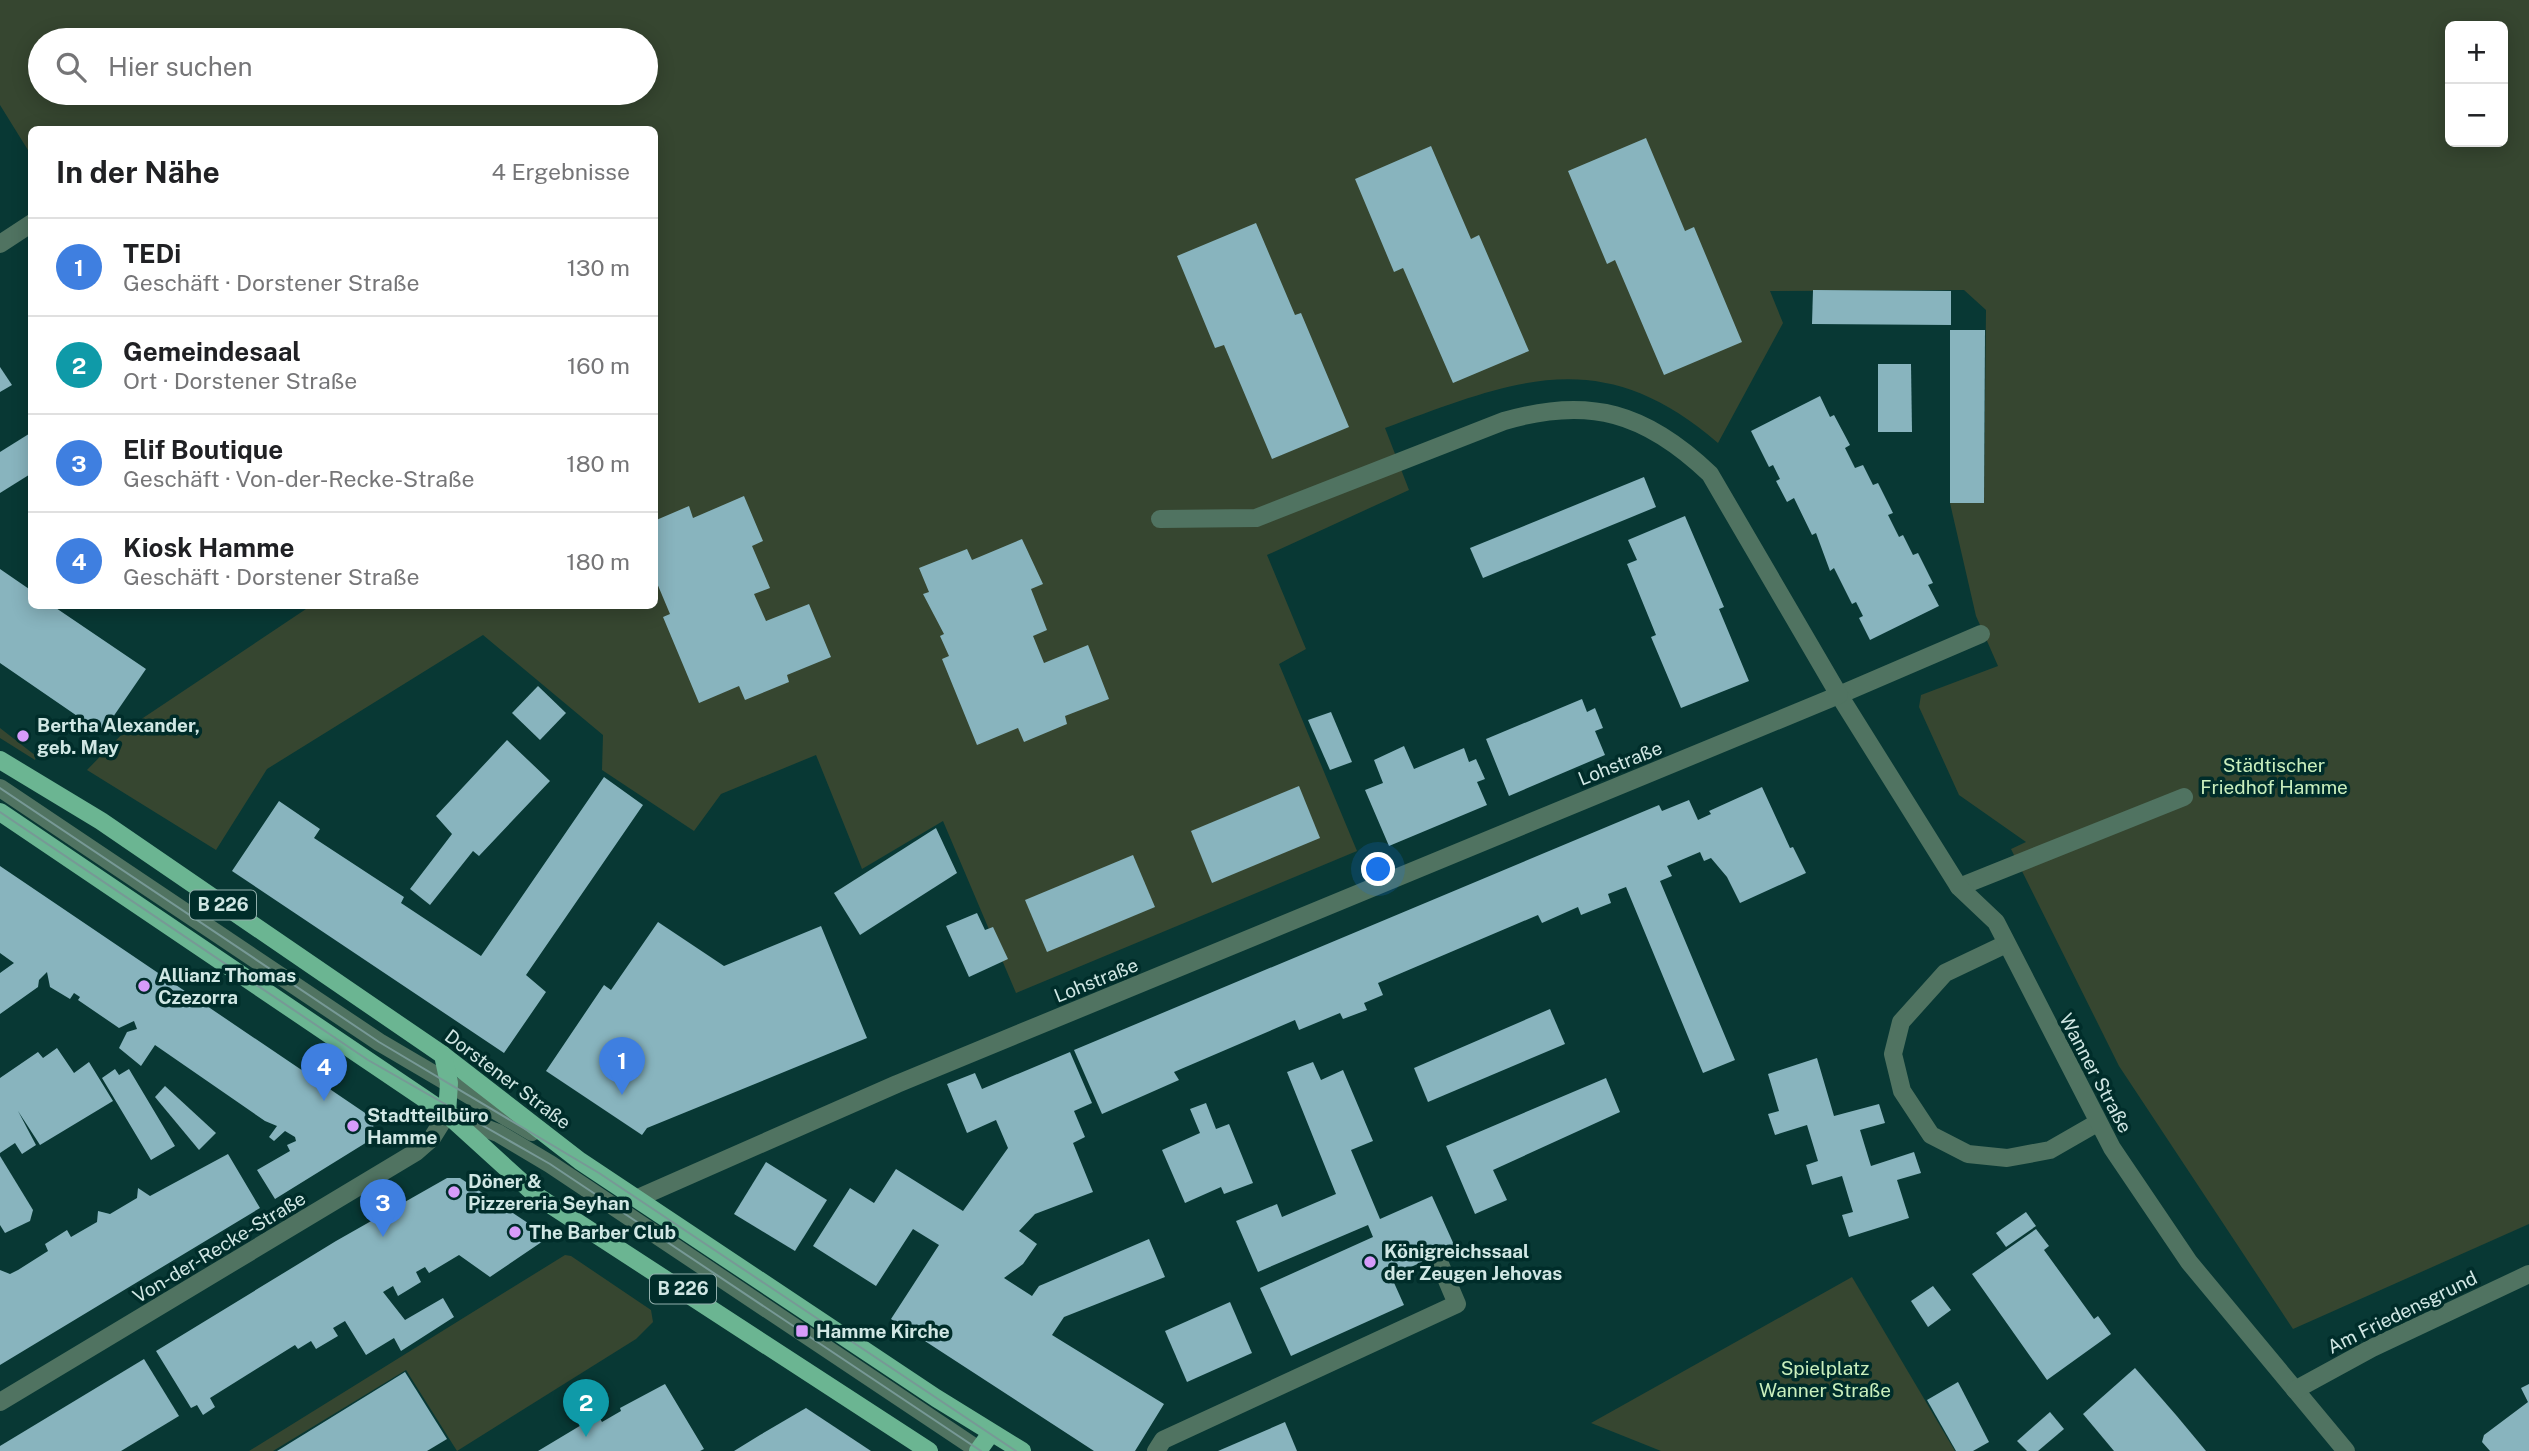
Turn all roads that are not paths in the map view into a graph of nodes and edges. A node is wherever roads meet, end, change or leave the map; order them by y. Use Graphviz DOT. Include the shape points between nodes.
graph roads {
  1 [pos="28,226"];
  2 [pos="0,244"];
  3 [pos="1160,519"];
  4 [pos="1981,635"];
  5 [pos="1839,695"];
  6 [pos="0,760"];
  7 [pos="0,788"];
  8 [pos="2184,797"];
  9 [pos="0,811"];
  10 [pos="1959,887"];
  11 [pos="2006,944"];
  12 [pos="443,1055"];
  13 [pos="449,1083"];
  14 [pos="447,1114"];
  15 [pos="2097,1123"];
  16 [pos="580,1161"];
  17 [pos="638,1198"];
  18 [pos="1440,1264"];
  19 [pos="2529,1274"];
  20 [pos="2295,1390"];
  21 [pos="0,1402"];
  22 [pos="991,1433"];
  23 [pos="929,1451"];
  24 [pos="979,1451"];
  25 [pos="1022,1451"];
  26 [pos="1156,1451"];
  27 [pos="2346,1451"];
  1 -- 2 [label="street"];
  3 -- 5 [label="street" via="1256,519 1504,421 1570,408 1604,411 1680,446 1710,474"];
  4 -- 5 [label="street, Lohstraße"];
  5 -- 10 [label="street, Wanner Straße"];
  5 -- 17 [label="street, Lohstraße" via="897,1084"];
  6 -- 12 [label="main road, Dorstener Straße / B 226" via="101,821"];
  7 -- 13 [label="street" via="379,1042"];
  8 -- 10 [label="street"];
  9 -- 14 [label="main road, B 226"];
  10 -- 11 [label="street, Wanner Straße" via="1996,922"];
  11 -- 15 [label="street, Wanner Straße"];
  11 -- 15 [label="street" via="1945,973 1901,1022 1894,1054 1902,1091 1931,1135 1968,1154 2007,1158 2050,1150"];
  12 -- 13 [label="main road"];
  12 -- 16 [label="main road, Dorstener Straße / B 226"];
  13 -- 14 [label="main road"];
  13 -- 16 [label="street"];
  14 -- 21 [label="street, Von-der-Recke-Straße" via="432,1138 416,1152"];
  14 -- 23 [label="main road, B 226" via="537,1196"];
  14 -- 24 [label="street" via="498,1133 550,1164"];
  15 -- 20 [label="street, Wanner Straße" via="2189,1262"];
  16 -- 17 [label="main road, Dorstener Straße / B 226"];
  17 -- 22 [label="main road, Dorstener Straße / B 226"];
  18 -- 26 [label="street" via="1457,1304 1163,1440"];
  19 -- 20 [label="street, Am Friedensgrund"];
  20 -- 27 [label="street, Wanner Straße"];
  22 -- 24 [label="main road"];
  22 -- 25 [label="main road, Dorstener Straße / B 226"];
}
